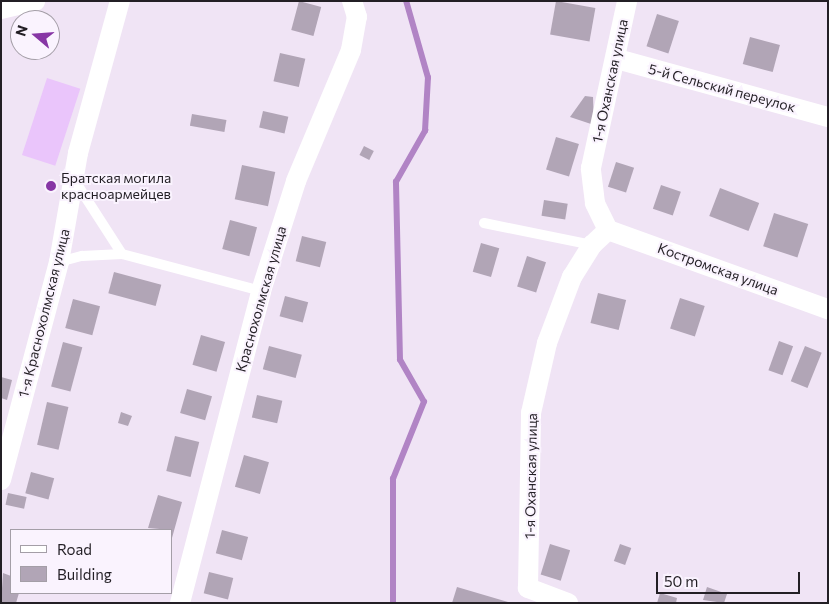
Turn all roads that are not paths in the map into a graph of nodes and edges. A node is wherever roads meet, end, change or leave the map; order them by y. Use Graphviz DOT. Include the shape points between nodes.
graph roads {
  1 [pos="35,1"];
  2 [pos="120,1"];
  3 [pos="352,1"];
  4 [pos="626,1"];
  5 [pos="1,9"];
  6 [pos="617,59"];
  7 [pos="828,117"];
  8 [pos="74,179"];
  9 [pos="484,223"];
  10 [pos="608,230"];
  11 [pos="592,245"];
  12 [pos="122,254"];
  13 [pos="59,262"];
  14 [pos="261,291"];
  15 [pos="828,309"];
  16 [pos="1,480"];
  17 [pos="180,603"];
  18 [pos="568,603"];
  1 -- 5 [label="street"];
  2 -- 8 [label="street, 1-я Краснохолмская улица"];
  3 -- 14 [label="street, Краснохолмская улица" via="357,17 351,50 296,181"];
  4 -- 6 [label="street, 1-я Оханская улица"];
  6 -- 7 [label="street, 5-й Сельский переулок"];
  6 -- 10 [label="street, 1-я Оханская улица" via="591,168 595,203"];
  8 -- 12 [label="lane"];
  8 -- 13 [label="street, 1-я Краснохолмская улица"];
  9 -- 11 [label="lane"];
  10 -- 11 [label="street, 1-я Оханская улица"];
  10 -- 15 [label="street, Костромская улица"];
  11 -- 18 [label="street, 1-я Оханская улица" via="572,277 547,343 531,413 528,588"];
  12 -- 13 [label="lane" via="82,256"];
  12 -- 14 [label="lane"];
  13 -- 16 [label="street, 1-я Краснохолмская улица"];
  14 -- 17 [label="street, Краснохолмская улица"];
}
